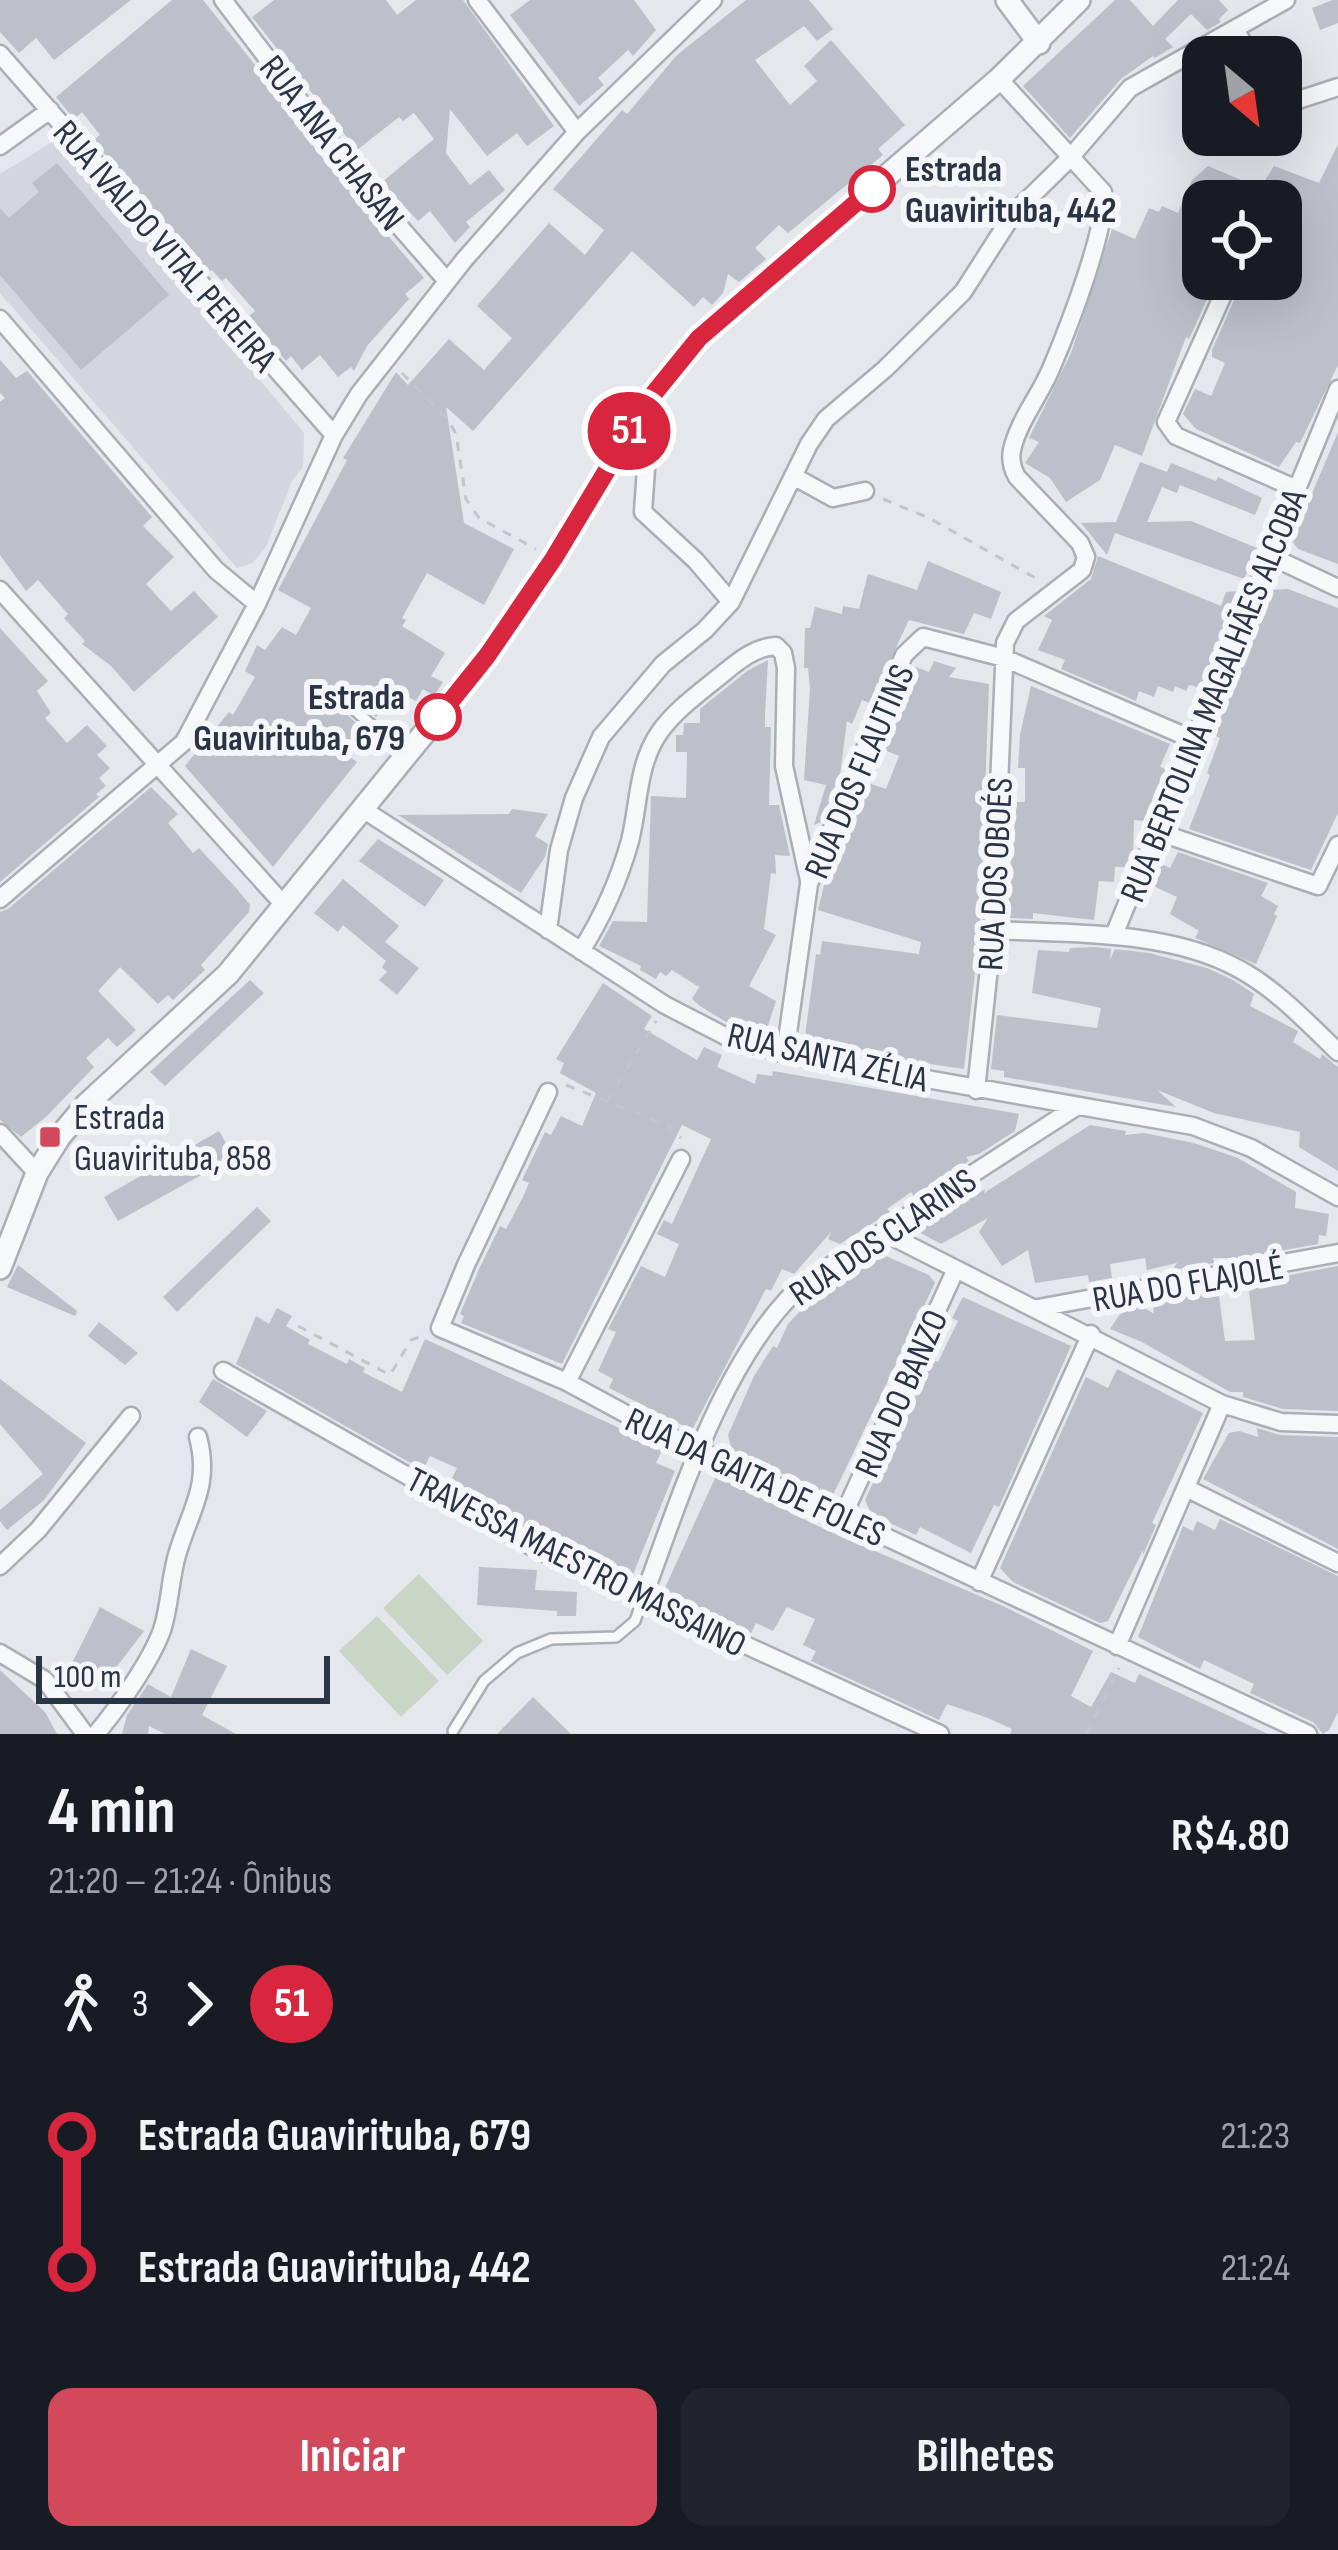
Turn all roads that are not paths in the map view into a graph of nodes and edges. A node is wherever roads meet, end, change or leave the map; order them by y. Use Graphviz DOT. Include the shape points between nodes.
graph roads {
  1 [pos="223,0"];
  2 [pos="477,0"];
  3 [pos="712,0"];
  4 [pos="1007,0"];
  5 [pos="1079,0"];
  6 [pos="1286,0"];
  7 [pos="1235,29"];
  8 [pos="1239,36"];
  9 [pos="1039,43"];
  10 [pos="0,54"];
  11 [pos="1000,79"];
  12 [pos="1338,87"];
  13 [pos="1302,99"];
  14 [pos="50,110"];
  15 [pos="577,132"];
  16 [pos="0,146"];
  17 [pos="1069,159"];
  18 [pos="447,281"];
  19 [pos="1221,300"];
  20 [pos="0,319"];
  21 [pos="1338,388"];
  22 [pos="651,397"];
  23 [pos="334,435"];
  24 [pos="794,476"];
  25 [pos="1297,489"];
  26 [pos="865,491"];
  27 [pos="1268,555"];
  28 [pos="1338,588"];
  29 [pos="0,590"];
  30 [pos="731,602"];
  31 [pos="257,604"];
  32 [pos="1004,658"];
  33 [pos="351,707"];
  34 [pos="1194,740"];
  35 [pos="406,754"];
  36 [pos="158,766"];
  37 [pos="361,808"];
  38 [pos="1158,832"];
  39 [pos="1338,845"];
  40 [pos="809,884"];
  41 [pos="0,899"];
  42 [pos="284,905"];
  43 [pos="548,930"];
  44 [pos="993,930"];
  45 [pos="1114,935"];
  46 [pos="581,951"];
  47 [pos="1338,1052"];
  48 [pos="785,1054"];
  49 [pos="976,1090"];
  50 [pos="548,1092"];
  51 [pos="1076,1107"];
  52 [pos="0,1133"];
  53 [pos="681,1159"];
  54 [pos="38,1173"];
  55 [pos="1338,1197"];
  56 [pos="883,1232"];
  57 [pos="1338,1253"];
  58 [pos="0,1268"];
  59 [pos="956,1269"];
  60 [pos="1038,1308"];
  61 [pos="1091,1334"];
  62 [pos="223,1371"];
  63 [pos="567,1382"];
  64 [pos="1222,1404"];
  65 [pos="131,1415"];
  66 [pos="1338,1424"];
  67 [pos="198,1437"];
  68 [pos="700,1448"];
  69 [pos="1189,1489"];
  70 [pos="843,1516"];
  71 [pos="1338,1564"];
  72 [pos="0,1566"];
  73 [pos="979,1582"];
  74 [pos="643,1598"];
  75 [pos="1122,1648"];
  76 [pos="0,1653"];
  77 [pos="453,1731"];
  78 [pos="86,1734"];
  79 [pos="96,1734"];
  80 [pos="940,1734"];
  81 [pos="1308,1734"];
  1 -- 18 [label="street, RUA ANA CHASAN" via="365,188"];
  2 -- 15 [label="street"];
  3 -- 15 [label="street"];
  4 -- 9 [label="street"];
  5 -- 9 [label="street"];
  6 -- 7 [label="street"];
  7 -- 8 [label="street"];
  7 -- 17 [label="street" via="1139,80"];
  9 -- 11 [label="street"];
  10 -- 14 [label="street, RUA IVALDO VITAL PEREIRA"];
  11 -- 17 [label="street"];
  11 -- 22 [label="street" via="699,338"];
  12 -- 13 [label="street"];
  14 -- 16 [label="street"];
  14 -- 23 [label="street, RUA IVALDO VITAL PEREIRA"];
  15 -- 18 [label="street"];
  17 -- 24 [label="street" via="1004,226 963,292 826,419"];
  17 -- 32 [label="street" via="1103,192 1104,210 1053,365 1011,458 1017,477 1084,549 1082,569 1016,621"];
  18 -- 23 [label="street"];
  19 -- 25 [label="street" via="1166,422 1176,436"];
  20 -- 31 [label="street" via="216,570"];
  21 -- 25 [label="street, RUA BERTOLINA MAGALHÃES ALCOBA"];
  22 -- 30 [label="street" via="643,512"];
  22 -- 35 [label="street" via="487,656"];
  23 -- 31 [label="street"];
  24 -- 26 [label="street" via="833,497"];
  24 -- 30 [label="street"];
  25 -- 27 [label="street, RUA BERTOLINA MAGALHÃES ALCOBA"];
  27 -- 28 [label="street"];
  27 -- 34 [label="street, RUA BERTOLINA MAGALHÃES ALCOBA"];
  29 -- 36 [label="street"];
  30 -- 43 [label="street" via="663,664 602,737 564,832"];
  31 -- 36 [label="street" via="197,721"];
  32 -- 34 [label="street"];
  32 -- 40 [label="street, RUA DOS FLAUTINS" via="923,638 904,655"];
  32 -- 44 [label="street, RUA DOS OBOÉS"];
  33 -- 35 [label="lane"];
  34 -- 38 [label="street, RUA BERTOLINA MAGALHÃES ALCOBA"];
  35 -- 37 [label="street"];
  36 -- 41 [label="street"];
  36 -- 42 [label="street"];
  37 -- 42 [label="street"];
  37 -- 43 [label="street, RUA SANTA ZÉLIA"];
  38 -- 39 [label="street" via="1318,886"];
  38 -- 45 [label="street, RUA BERTOLINA MAGALHÃES ALCOBA"];
  40 -- 46 [label="street" via="784,766 786,668 776,646 714,681 659,733 619,875"];
  40 -- 48 [label="street, RUA DOS FLAUTINS"];
  42 -- 54 [label="street" via="228,974 87,1104"];
  43 -- 46 [label="street, RUA SANTA ZÉLIA"];
  44 -- 45 [label="street"];
  44 -- 49 [label="street, RUA DOS OBOÉS"];
  45 -- 47 [label="street" via="1236,967"];
  46 -- 48 [label="street, RUA SANTA ZÉLIA" via="724,1036"];
  48 -- 49 [label="street, RUA SANTA ZÉLIA"];
  49 -- 51 [label="street, RUA SANTA ZÉLIA"];
  50 -- 63 [label="street, RUA DA GAITA DE FOLES" via="440,1328"];
  51 -- 55 [label="street, RUA SANTA ZÉLIA" via="1193,1126"];
  51 -- 56 [label="street, RUA DOS CLARINS"];
  52 -- 54 [label="street"];
  53 -- 63 [label="street"];
  54 -- 58 [label="street"];
  56 -- 59 [label="street"];
  56 -- 68 [label="street, RUA DOS CLARINS" via="777,1306"];
  57 -- 60 [label="street, RUA DO FLAJOLÉ"];
  59 -- 60 [label="street"];
  59 -- 70 [label="street, RUA DO BANZO"];
  60 -- 61 [label="street"];
  61 -- 64 [label="street"];
  61 -- 73 [label="street"];
  62 -- 74 [label="street, TRAVESSA MAESTRO MASSAINO" via="538,1550"];
  63 -- 68 [label="street, RUA DA GAITA DE FOLES"];
  64 -- 66 [label="street" via="1281,1422"];
  64 -- 69 [label="street"];
  65 -- 72 [label="street"];
  67 -- 79 [label="street" via="202,1488 176,1557 161,1632"];
  68 -- 70 [label="street, RUA DA GAITA DE FOLES"];
  68 -- 74 [label="street, RUA DOS CLARINS"];
  69 -- 71 [label="street"];
  69 -- 75 [label="street"];
  70 -- 73 [label="street, RUA DA GAITA DE FOLES"];
  73 -- 75 [label="street, RUA DA GAITA DE FOLES"];
  74 -- 77 [label="lane" via="635,1621 616,1636 551,1639 517,1653 484,1682"];
  74 -- 80 [label="street, TRAVESSA MAESTRO MASSAINO"];
  75 -- 81 [label="street, RUA DA GAITA DE FOLES"];
  76 -- 78 [label="street" via="45,1680"];
}
